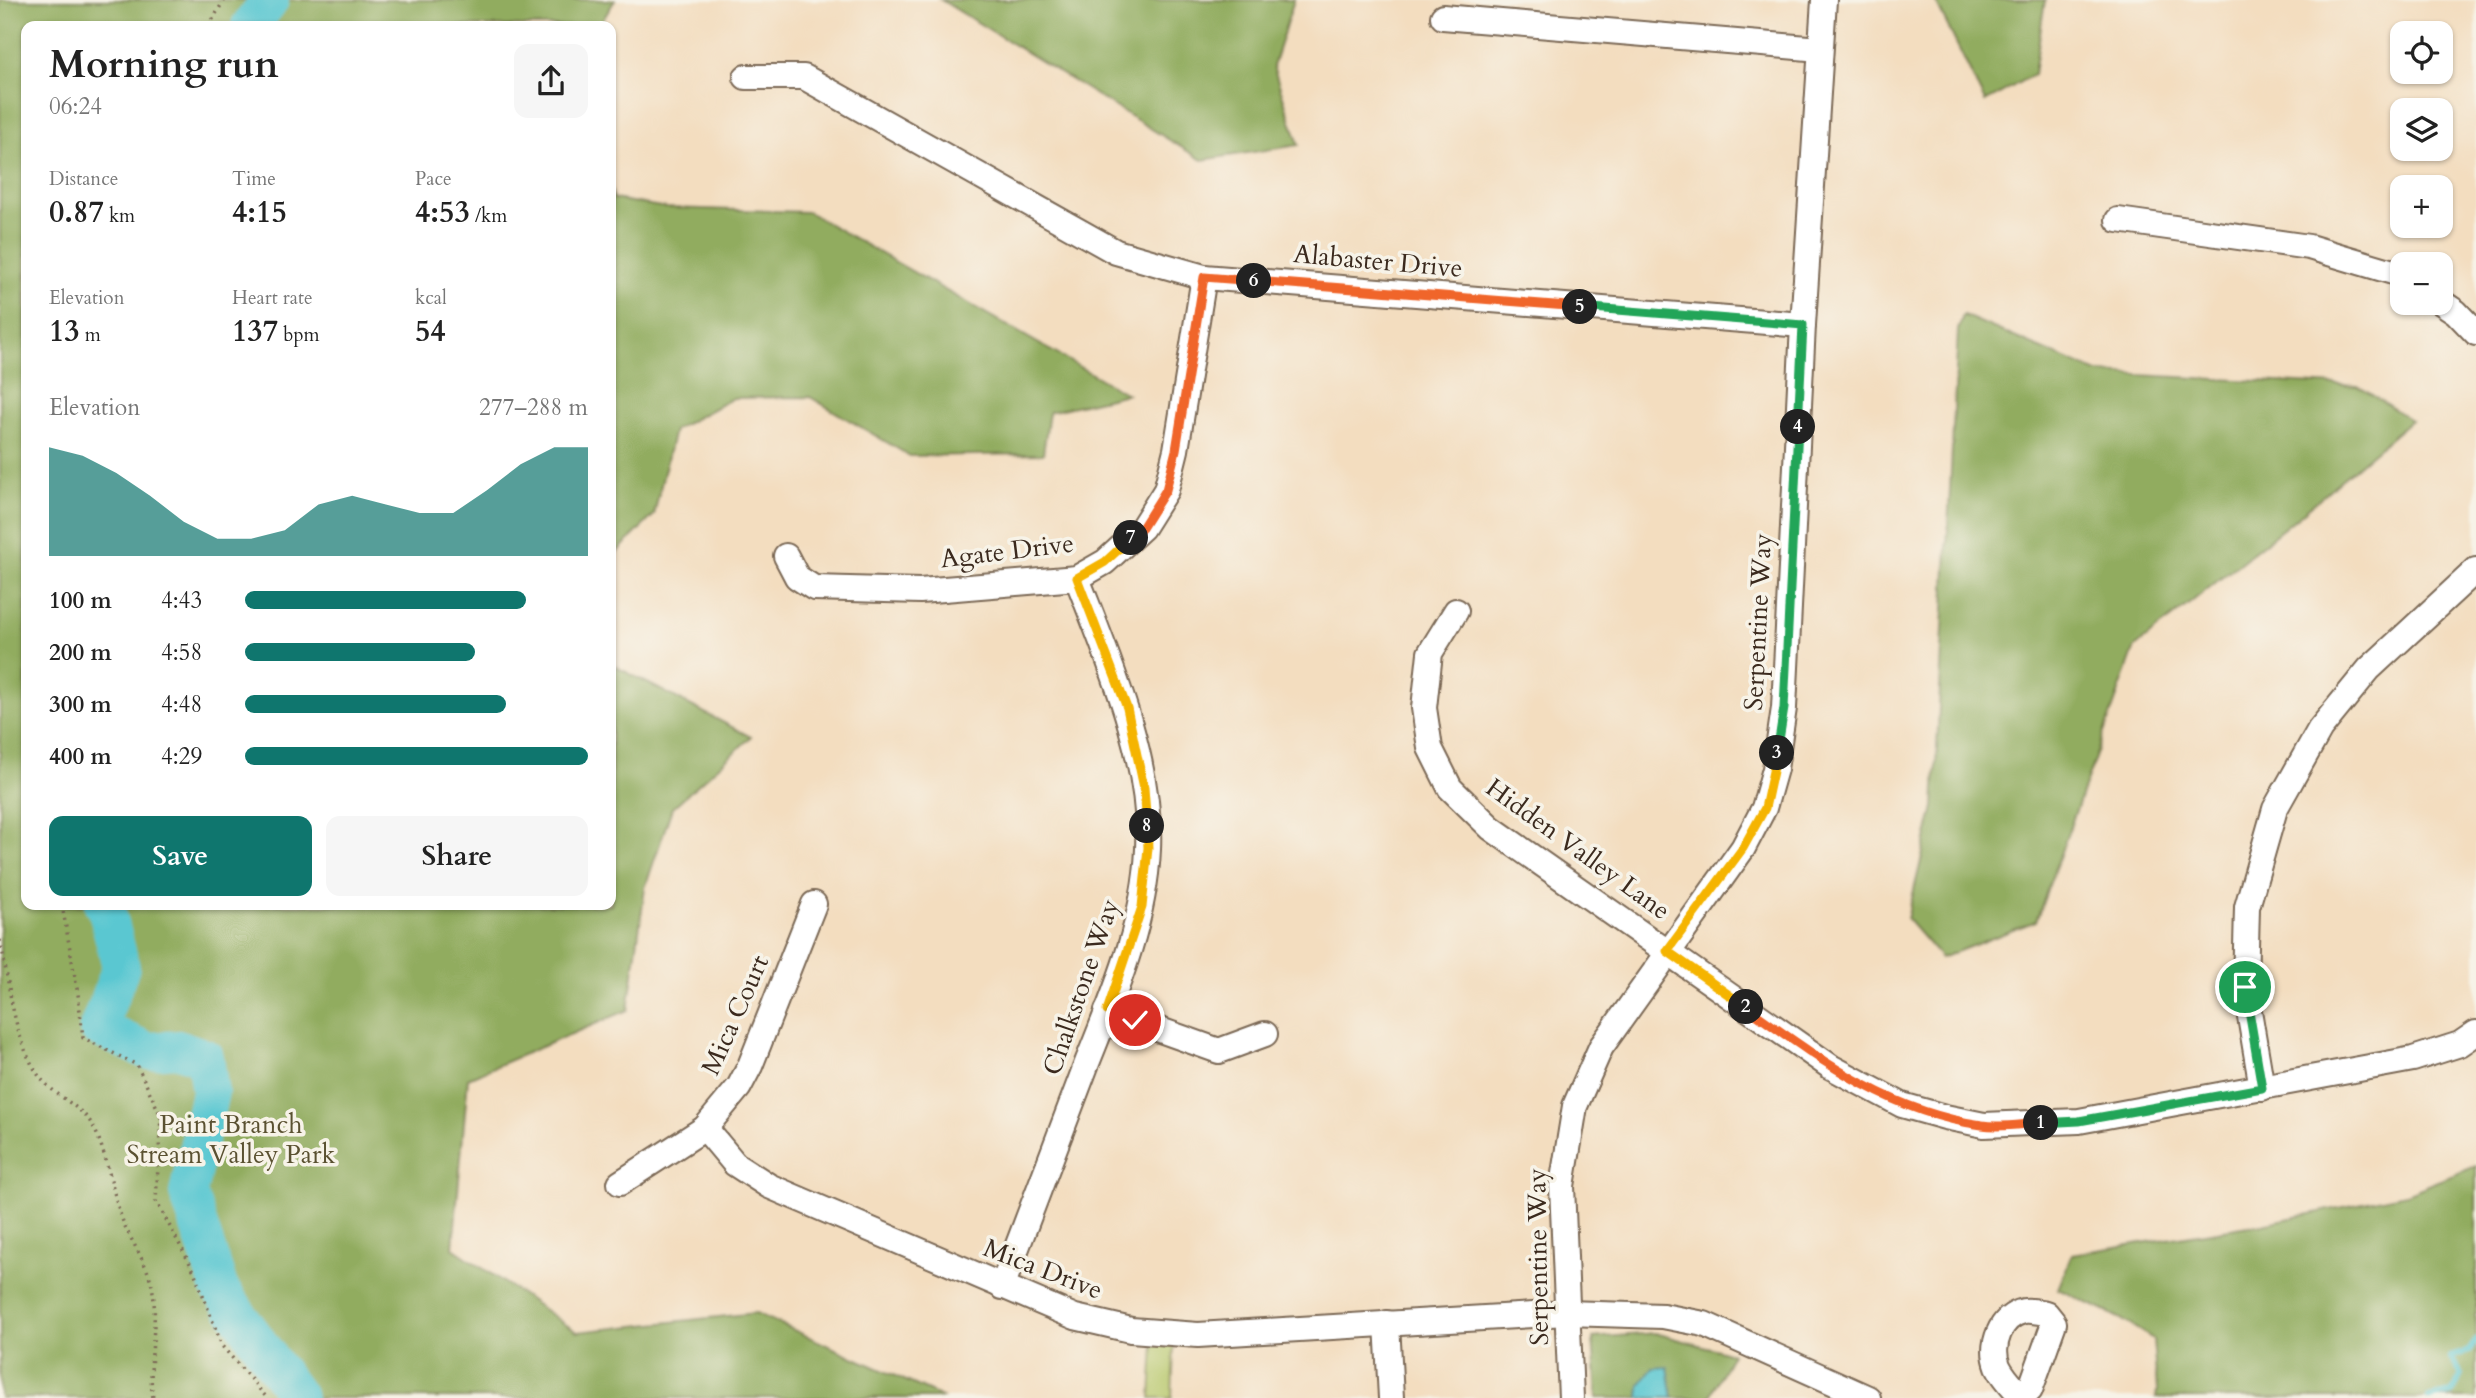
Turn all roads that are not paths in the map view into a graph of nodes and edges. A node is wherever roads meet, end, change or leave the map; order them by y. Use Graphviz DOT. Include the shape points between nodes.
graph roads {
  1 [pos="1824,0"];
  2 [pos="1443,18"];
  3 [pos="1820,49"];
  4 [pos="746,77"];
  5 [pos="2118,220"];
  6 [pos="2390,271"];
  7 [pos="1204,277"];
  8 [pos="2453,310"];
  9 [pos="1803,325"];
  10 [pos="2476,333"];
  11 [pos="786,556"];
  12 [pos="2476,570"];
  13 [pos="1077,578"];
  14 [pos="1456,611"];
  15 [pos="814,904"];
  16 [pos="1667,951"];
  17 [pos="1107,1011"];
  18 [pos="2476,1033"];
  19 [pos="1265,1034"];
  20 [pos="2262,1088"];
  21 [pos="705,1128"];
  22 [pos="621,1183"];
  23 [pos="1002,1287"];
  24 [pos="1566,1313"];
  25 [pos="1387,1323"];
  26 [pos="1391,1398"];
  27 [pos="1571,1398"];
  28 [pos="1868,1398"];
  1 -- 3 [label="street, Serpentine Way"];
  2 -- 3 [label="street"];
  3 -- 9 [label="street, Serpentine Way"];
  4 -- 7 [label="street, Alabaster Drive" via="804,77 1116,252"];
  5 -- 6 [label="street" via="2309,247"];
  7 -- 9 [label="street, Alabaster Drive"];
  7 -- 13 [label="street, Agate Drive" via="1166,490 1142,528 1105,562"];
  8 -- 10 [label="street"];
  9 -- 16 [label="street, Serpentine Way" via="1784,708 1775,769 1765,808 1743,848"];
  11 -- 13 [label="street, Agate Drive" via="797,577 814,588 920,591"];
  12 -- 20 [label="street" via="2370,669 2320,729 2275,809 2247,907 2245,987"];
  13 -- 17 [label="street, Chalkstone Way" via="1127,708 1144,788 1148,848 1142,907"];
  14 -- 16 [label="street, Hidden Valley Lane" via="1430,653 1424,708 1430,748 1450,788 1491,828"];
  15 -- 21 [label="street, Mica Court" via="750,1066"];
  16 -- 20 [label="street, Hidden Valley Lane" via="1831,1067 1902,1105 1945,1117 1984,1125 2079,1121"];
  16 -- 24 [label="street, Serpentine Way" via="1601,1047 1575,1106 1562,1186"];
  17 -- 19 [label="street" via="1219,1051"];
  17 -- 23 [label="street, Chalkstone Way"];
  18 -- 20 [label="street, Hidden Valley Lane" via="2460,1044 2413,1059"];
  21 -- 22 [label="street, Mica Court"];
  21 -- 23 [label="street, Mica Drive" via="735,1164 769,1186"];
  23 -- 25 [label="street, Mica Drive" via="1075,1317 1131,1330 1198,1335"];
  24 -- 25 [label="street, Mica Drive"];
  24 -- 27 [label="street, Serpentine Way"];
  24 -- 28 [label="street, Mica Drive" via="1663,1316 1704,1324"];
  25 -- 26 [label="street"];
}
